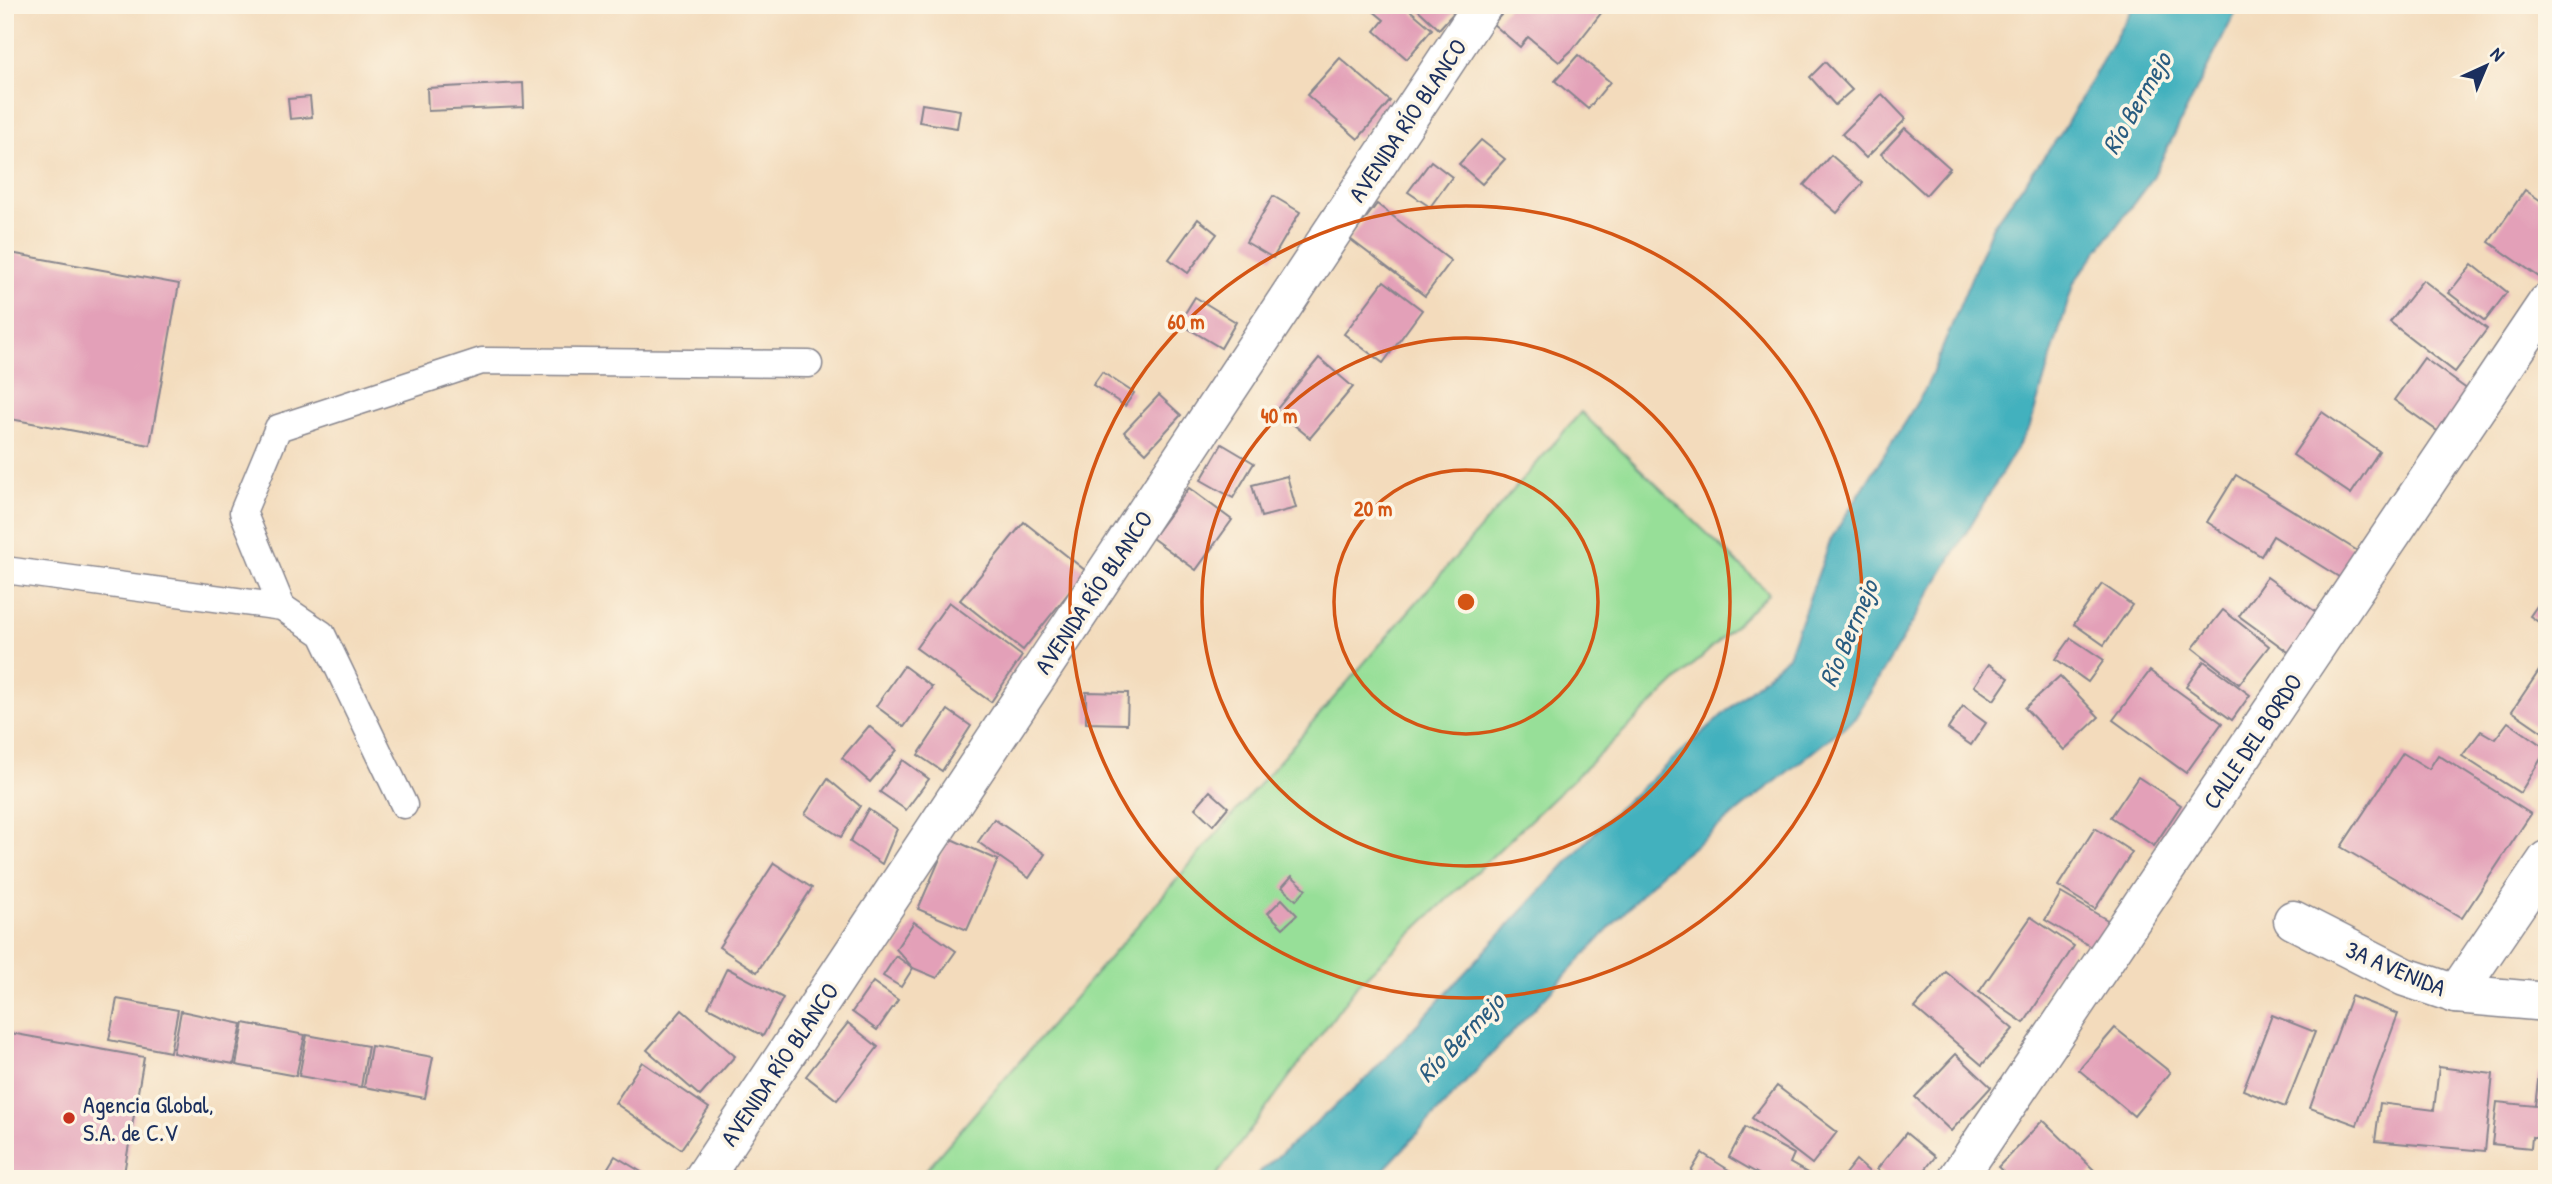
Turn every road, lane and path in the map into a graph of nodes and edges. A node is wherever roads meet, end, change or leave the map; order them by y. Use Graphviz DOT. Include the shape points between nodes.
graph roads {
  1 [pos="1483,5"];
  2 [pos="2547,303"];
  3 [pos="809,364"];
  4 [pos="5,570"];
  5 [pos="282,607"];
  6 [pos="404,805"];
  7 [pos="2547,860"];
  8 [pos="2292,920"];
  9 [pos="2456,994"];
  10 [pos="2547,1002"];
  11 [pos="703,1179"];
  12 [pos="1956,1179"];
  1 -- 11 [label="street, AVENIDA RÍO BLANCO"];
  2 -- 12 [label="street, CALLE DEL BORDO"];
  3 -- 5 [label="lane" via="482,361 278,428 243,512"];
  4 -- 5 [label="lane"];
  5 -- 6 [label="lane" via="322,634"];
  7 -- 9 [label="street"];
  8 -- 9 [label="street, 3A AVENIDA" via="2405,977"];
  9 -- 10 [label="street, 3A AVENIDA"];
}
